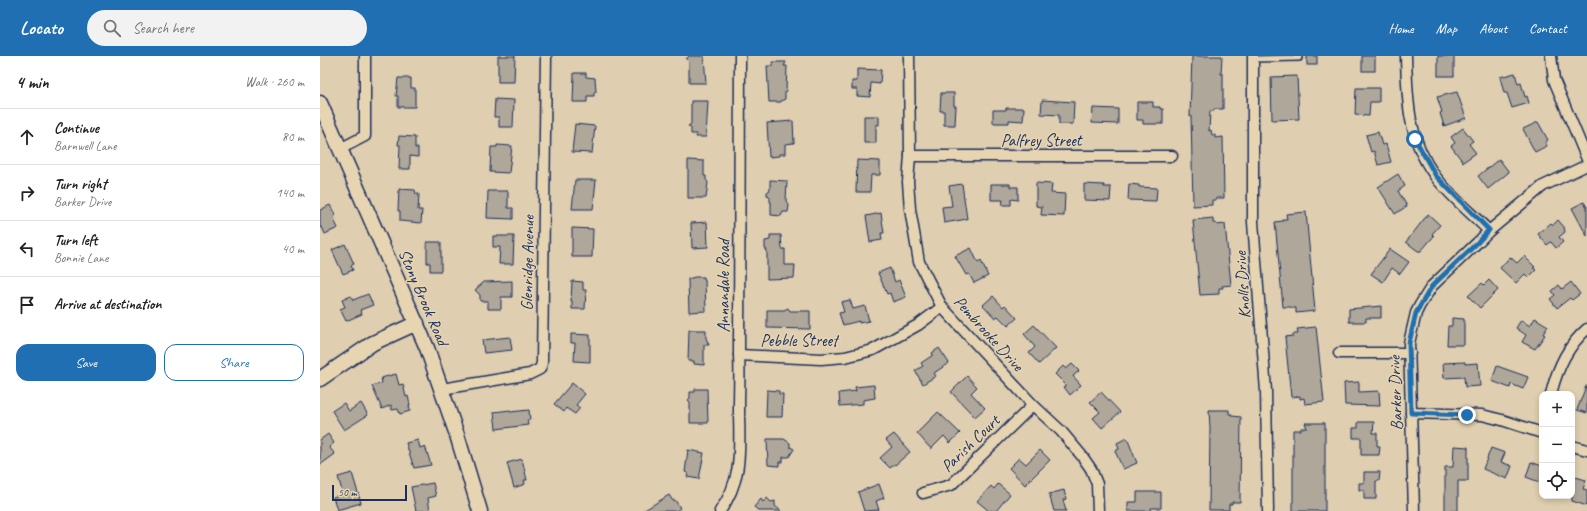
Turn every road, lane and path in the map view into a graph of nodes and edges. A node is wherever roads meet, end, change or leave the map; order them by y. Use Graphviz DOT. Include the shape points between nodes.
graph roads {
  1 [pos="365,56"];
  2 [pos="546,56"];
  3 [pos="740,56"];
  4 [pos="909,56"];
  5 [pos="1406,56"];
  6 [pos="1551,56"];
  7 [pos="1253,57"];
  8 [pos="1299,58"];
  9 [pos="320,103"];
  10 [pos="340,149"];
  11 [pos="910,156"];
  12 [pos="1172,156"];
  13 [pos="1587,159"];
  14 [pos="1587,165"];
  15 [pos="1489,230"];
  16 [pos="942,307"];
  17 [pos="418,323"];
  18 [pos="1587,329"];
  19 [pos="1339,353"];
  20 [pos="1410,353"];
  21 [pos="739,355"];
  22 [pos="320,379"];
  23 [pos="442,389"];
  24 [pos="1552,391"];
  25 [pos="1033,405"];
  26 [pos="1411,413"];
  27 [pos="1539,432"];
  28 [pos="1575,447"];
  29 [pos="1587,450"];
  30 [pos="923,493"];
  31 [pos="480,511"];
  32 [pos="720,511"];
  33 [pos="1098,511"];
  34 [pos="1268,511"];
  35 [pos="1414,511"];
  1 -- 10 [label="street" via="365,136"];
  2 -- 23 [label="street, Glenridge Avenue" via="542,363 540,369 530,374"];
  3 -- 21 [label="street, Annandale Road"];
  4 -- 11 [label="street, Pembrooke Drive"];
  5 -- 15 [label="street" via="1408,105 1418,146 1442,184"];
  6 -- 13 [label="street" via="1554,80"];
  7 -- 8 [label="lane"];
  7 -- 34 [label="street, Knolls Drive" via="1253,222 1266,391"];
  9 -- 10 [label="main road, Stony Brook Road"];
  10 -- 17 [label="main road, Stony Brook Road"];
  11 -- 12 [label="street, Palfrey Street"];
  11 -- 16 [label="street, Pembrooke Drive" via="910,209 919,262"];
  14 -- 15 [label="street, Barker Drive" via="1544,186"];
  15 -- 20 [label="street, Barker Drive" via="1432,286 1416,313 1409,343"];
  16 -- 21 [label="street, Pebble Street" via="918,325 873,350 845,357 821,359"];
  16 -- 25 [label="street, Pembrooke Drive"];
  17 -- 22 [label="main road" via="372,343"];
  17 -- 23 [label="main road, Stony Brook Road"];
  18 -- 24 [label="street" via="1572,344 1564,357"];
  19 -- 20 [label="street"];
  20 -- 26 [label="street, Barker Drive"];
  21 -- 32 [label="street, Annandale Road" via="741,377 738,466 734,486"];
  23 -- 31 [label="main road, Stony Brook Road"];
  25 -- 30 [label="street, Parish Court" via="951,485"];
  25 -- 33 [label="street, Pembrooke Drive" via="1061,431 1091,469 1097,484"];
  26 -- 27 [label="street" via="1482,416"];
  26 -- 35 [label="street, Barker Drive"];
  28 -- 29 [label="street"];
}
